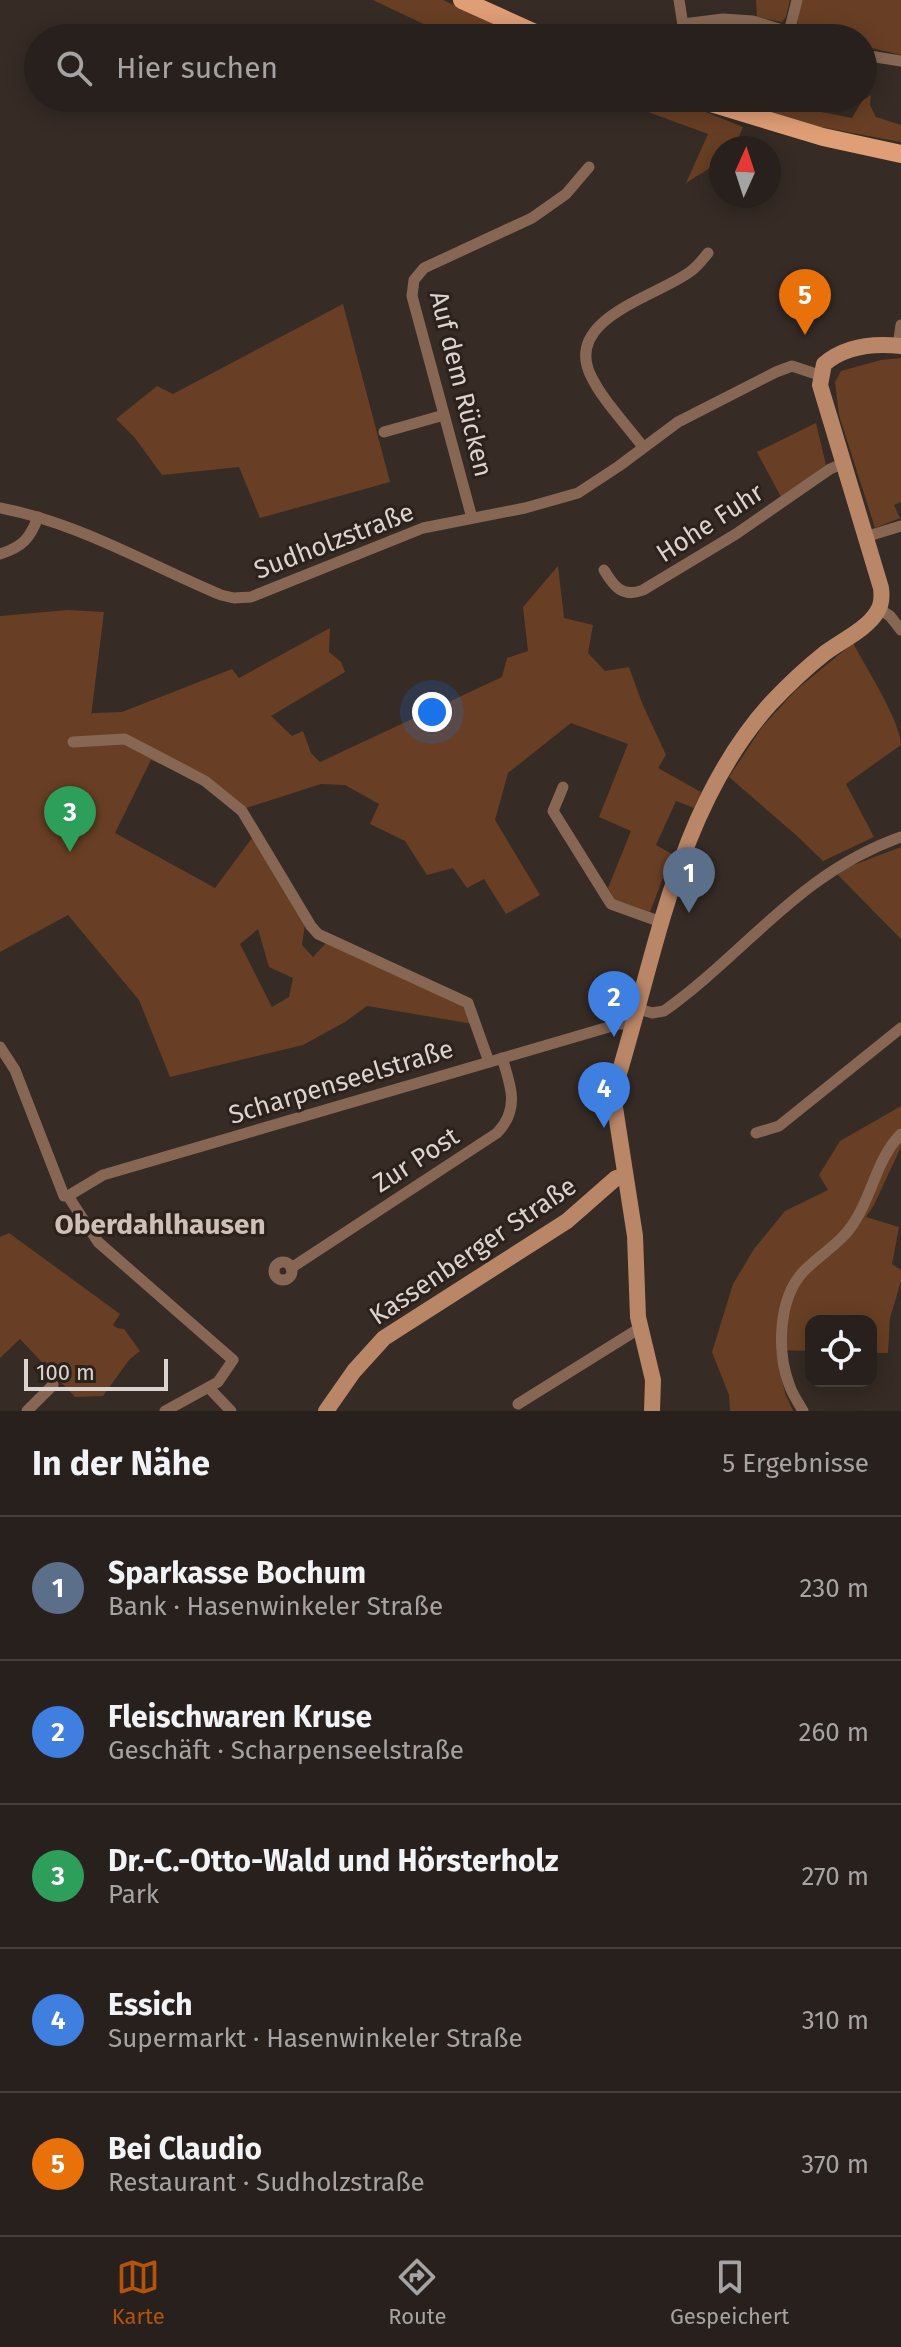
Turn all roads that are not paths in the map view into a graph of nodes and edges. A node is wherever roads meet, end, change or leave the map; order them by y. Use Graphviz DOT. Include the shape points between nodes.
graph roads {
  1 [pos="462,0"];
  2 [pos="679,0"];
  3 [pos="797,0"];
  4 [pos="515,24"];
  5 [pos="683,24"];
  6 [pos="756,24"];
  7 [pos="791,24"];
  8 [pos="877,57"];
  9 [pos="901,61"];
  10 [pos="740,112"];
  11 [pos="901,154"];
  12 [pos="589,167"];
  13 [pos="708,253"];
  14 [pos="901,325"];
  15 [pos="899,346"];
  16 [pos="822,376"];
  17 [pos="444,415"];
  18 [pos="384,432"];
  19 [pos="643,447"];
  20 [pos="842,464"];
  21 [pos="0,508"];
  22 [pos="38,517"];
  23 [pos="472,518"];
  24 [pos="901,526"];
  25 [pos="865,537"];
  26 [pos="0,554"];
  27 [pos="604,570"];
  28 [pos="879,609"];
  29 [pos="900,628"];
  30 [pos="73,742"];
  31 [pos="563,787"];
  32 [pos="901,837"];
  33 [pos="661,922"];
  34 [pos="634,1016"];
  35 [pos="901,1028"];
  36 [pos="0,1047"];
  37 [pos="502,1058"];
  38 [pos="489,1062"];
  39 [pos="756,1133"];
  40 [pos="901,1134"];
  41 [pos="625,1176"];
  42 [pos="66,1196"];
  43 [pos="291,1268"];
  44 [pos="640,1328"];
  45 [pos="53,1385"];
  46 [pos="209,1388"];
  47 [pos="518,1404"];
  48 [pos="27,1411"];
  49 [pos="165,1411"];
  50 [pos="231,1411"];
  51 [pos="326,1411"];
  52 [pos="652,1411"];
  53 [pos="803,1411"];
  1 -- 4 [label="main road"];
  2 -- 5 [label="street"];
  3 -- 7 [label="street"];
  5 -- 6 [label="street"];
  8 -- 9 [label="street"];
  10 -- 11 [label="main road"];
  12 -- 17 [label="street, Auf dem Rücken" via="544,210 424,268 414,280 412,296"];
  13 -- 19 [label="street" via="692,271 607,319 589,337 589,374"];
  14 -- 15 [label="street"];
  15 -- 16 [label="street" via="887,343 844,351 824,364"];
  16 -- 19 [label="street, Sudholzstraße" via="792,366 776,372 678,422"];
  16 -- 20 [label="street" via="823,401"];
  17 -- 18 [label="street"];
  17 -- 23 [label="street, Auf dem Rücken"];
  19 -- 23 [label="street, Sudholzstraße" via="578,493"];
  20 -- 25 [label="street"];
  20 -- 27 [label="street, Hohe Fuhr" via="643,590 621,591"];
  21 -- 22 [label="street, Sudholzstraße"];
  22 -- 23 [label="street, Sudholzstraße" via="102,539 234,598 263,593 397,536"];
  22 -- 26 [label="street" via="25,543"];
  24 -- 25 [label="street"];
  25 -- 28 [label="street" via="881,588"];
  28 -- 29 [label="street"];
  28 -- 33 [label="street" via="808,668 752,727 704,808"];
  30 -- 38 [label="street" via="125,739 205,781 242,811 318,934 468,1003"];
  31 -- 33 [label="street" via="553,811 611,904"];
  32 -- 34 [label="street, Scharpenseelstraße" via="850,858 811,884 664,1011"];
  33 -- 34 [label="street"];
  34 -- 37 [label="street, Scharpenseelstraße"];
  34 -- 41 [label="street" via="614,1101"];
  35 -- 39 [label="street" via="779,1126"];
  36 -- 42 [label="street" via="15,1070"];
  37 -- 38 [label="street, Scharpenseelstraße"];
  37 -- 43 [label="street, Zur Post" via="513,1100 510,1117 497,1133"];
  38 -- 42 [label="street, Scharpenseelstraße" via="103,1175"];
  40 -- 53 [label="street" via="883,1157 854,1223 801,1274 789,1297 783,1326 785,1365"];
  41 -- 44 [label="street" via="635,1236"];
  41 -- 51 [label="street, Kassenberger Straße" via="567,1221 384,1338"];
  42 -- 46 [label="street" via="98,1242 233,1360"];
  44 -- 47 [label="street"];
  44 -- 52 [label="street" via="653,1380"];
  45 -- 48 [label="street"];
  46 -- 49 [label="street"];
  46 -- 50 [label="street"];
}
